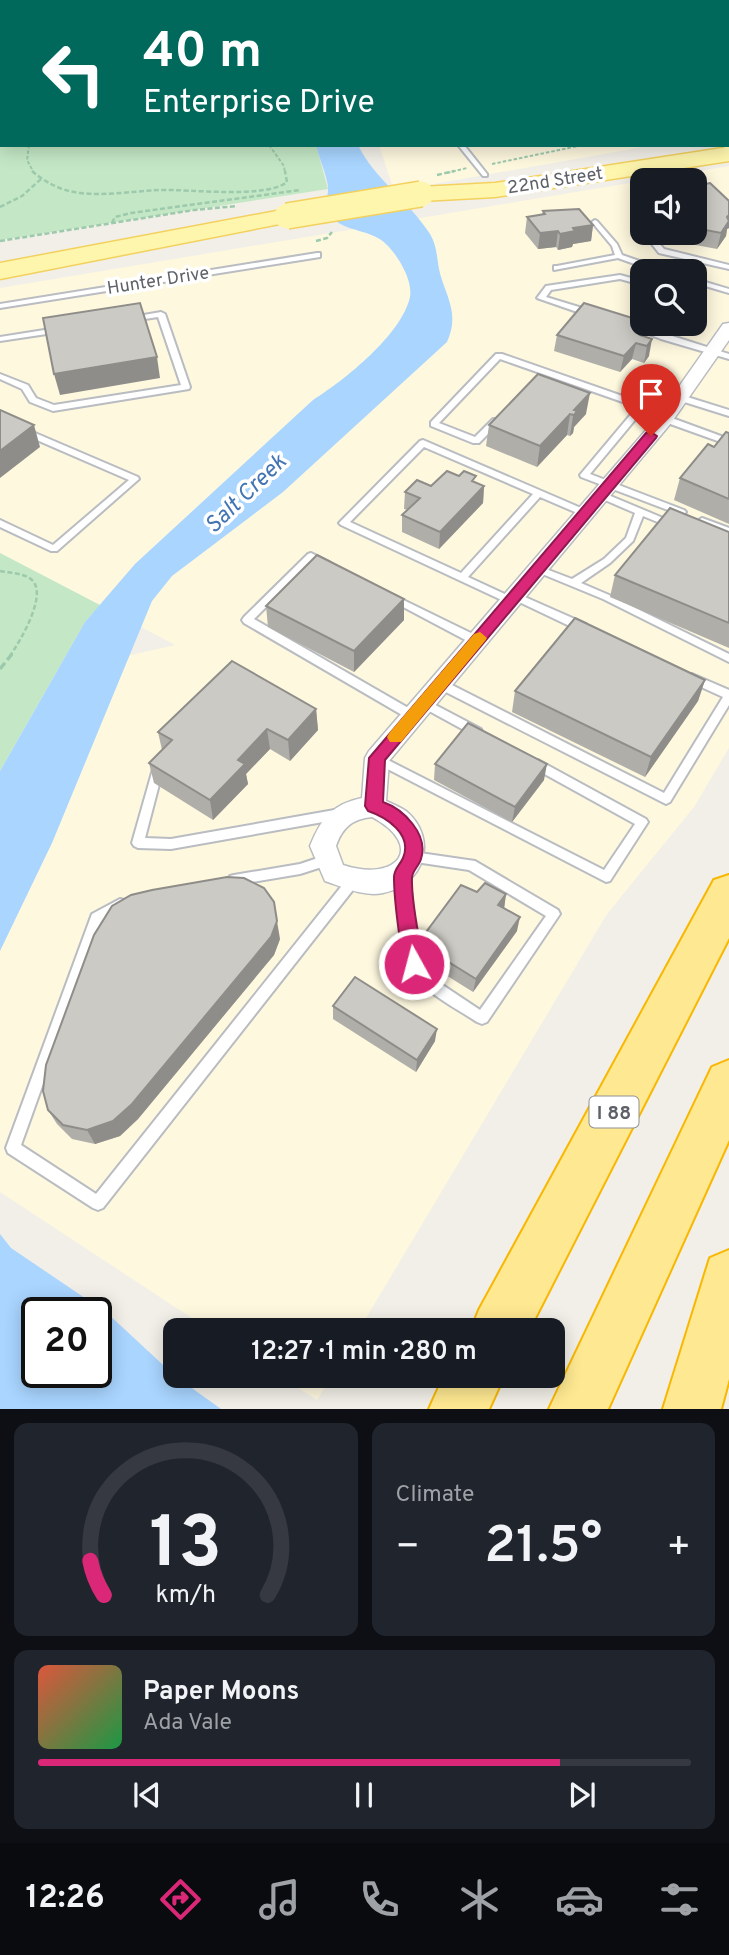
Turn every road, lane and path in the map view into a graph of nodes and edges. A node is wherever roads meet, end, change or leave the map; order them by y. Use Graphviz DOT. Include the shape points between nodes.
graph roads {
  1 [pos="29,147"];
  2 [pos="270,147"];
  3 [pos="463,147"];
  4 [pos="671,149"];
  5 [pos="729,154"];
  6 [pos="729,165"];
  7 [pos="485,175"];
  8 [pos="41,179"];
  9 [pos="307,192"];
  10 [pos="421,194"];
  11 [pos="240,206"];
  12 [pos="0,207"];
  13 [pos="287,216"];
  14 [pos="595,222"];
  15 [pos="112,223"];
  16 [pos="0,241"];
  17 [pos="657,245"];
  18 [pos="317,255"];
  19 [pos="618,256"];
  20 [pos="0,258"];
  21 [pos="630,260"];
  22 [pos="729,267"];
  23 [pos="557,268"];
  24 [pos="0,271"];
  25 [pos="630,280"];
  26 [pos="707,285"];
  27 [pos="729,291"];
  28 [pos="0,306"];
  29 [pos="603,317"];
  30 [pos="121,320"];
  31 [pos="627,325"];
  32 [pos="67,328"];
  33 [pos="664,337"];
  34 [pos="0,339"];
  35 [pos="725,343"];
  36 [pos="546,373"];
  37 [pos="0,376"];
  38 [pos="536,382"];
  39 [pos="681,398"];
  40 [pos="642,406"];
  41 [pos="506,411"];
  42 [pos="729,413"];
  43 [pos="666,417"];
  44 [pos="0,421"];
  45 [pos="729,442"];
  46 [pos="605,490"];
  47 [pos="539,493"];
  48 [pos="640,512"];
  49 [pos="585,513"];
  50 [pos="0,523"];
  51 [pos="678,528"];
  52 [pos="729,531"];
  53 [pos="334,568"];
  54 [pos="538,569"];
  55 [pos="0,571"];
  56 [pos="462,578"];
  57 [pos="573,583"];
  58 [pos="382,593"];
  59 [pos="513,598"];
  60 [pos="590,631"];
  61 [pos="477,641"];
  62 [pos="729,658"];
  63 [pos="0,669"];
  64 [pos="679,672"];
  65 [pos="440,684"];
  66 [pos="729,696"];
  67 [pos="418,710"];
  68 [pos="485,736"];
  69 [pos="521,756"];
  70 [pos="377,758"];
  71 [pos="160,759"];
  72 [pos="374,806"];
  73 [pos="342,813"];
  74 [pos="327,860"];
  75 [pos="408,866"];
  76 [pos="224,882"];
  77 [pos="352,882"];
  78 [pos="729,894"];
  79 [pos="134,897"];
  80 [pos="729,1084"];
  81 [pos="729,1277"];
  82 [pos="505,1318"];
  83 [pos="729,1370"];
  84 [pos="578,1409"];
  85 [pos="692,1409"];
  86 [pos="715,1409"];
  1 -- 8 [label="path" via="27,167"];
  2 -- 8 [label="path" via="286,172 286,185 279,189 77,194"];
  3 -- 7 [label="lane"];
  4 -- 5 [label="main road, 22nd Street"];
  4 -- 6 [label="main road"];
  4 -- 7 [label="main road, 22nd Street"];
  4 -- 10 [label="main road, 22nd Street" via="495,190"];
  7 -- 10 [label="main road, 22nd Street"];
  8 -- 12 [label="path"];
  9 -- 15 [label="path" via="289,190 131,213 115,217"];
  10 -- 13 [label="main road, 22nd Street, bridge"];
  11 -- 15 [label="path"];
  13 -- 20 [label="main road, 22nd Street"];
  13 -- 24 [label="main road, 22nd Street"];
  14 -- 19 [label="lane" via="615,245"];
  15 -- 16 [label="path"];
  17 -- 22 [label="lane" via="662,251"];
  18 -- 28 [label="lane, Hunter Drive"];
  19 -- 21 [label="lane"];
  19 -- 23 [label="lane"];
  25 -- 29 [label="lane" via="620,277 549,288 541,298"];
  26 -- 27 [label="lane"];
  30 -- 37 [label="lane" via="162,314 186,387 53,408 33,400 25,387"];
  31 -- 33 [label="lane"];
  32 -- 34 [label="lane"];
  33 -- 35 [label="lane"];
  35 -- 39 [label="street"];
  36 -- 38 [label="lane"];
  36 -- 40 [label="lane"];
  36 -- 41 [label="lane" via="499,356 434,424 476,440"];
  39 -- 42 [label="lane"];
  39 -- 43 [label="street"];
  40 -- 43 [label="lane"];
  40 -- 46 [label="lane" via="584,475"];
  43 -- 45 [label="lane"];
  43 -- 46 [label="street"];
  44 -- 50 [label="lane" via="135,479 54,550"];
  46 -- 48 [label="lane"];
  46 -- 49 [label="street"];
  46 -- 52 [label="lane"];
  47 -- 49 [label="lane"];
  47 -- 56 [label="lane"];
  47 -- 56 [label="lane" via="423,443 344,523"];
  48 -- 51 [label="lane"];
  48 -- 57 [label="lane" via="629,539 607,561"];
  49 -- 54 [label="street"];
  53 -- 67 [label="lane" via="311,556 247,620"];
  54 -- 57 [label="lane"];
  54 -- 59 [label="street"];
  55 -- 63 [label="path" via="26,577 37,590 22,637"];
  56 -- 59 [label="lane"];
  57 -- 62 [label="lane"];
  58 -- 61 [label="lane"];
  59 -- 60 [label="lane"];
  59 -- 61 [label="street"];
  61 -- 65 [label="street"];
  64 -- 66 [label="lane"];
  65 -- 66 [label="lane" via="666,799"];
  65 -- 67 [label="street"];
  67 -- 68 [label="lane"];
  67 -- 70 [label="street"];
  69 -- 70 [label="lane" via="642,822 606,877"];
  70 -- 72 [label="street"];
  71 -- 73 [label="lane" via="138,843 171,844"];
  72 -- 73 [label="street"];
  72 -- 75 [label="street" via="401,820 413,843"];
  73 -- 74 [label="street" via="328,828 323,846"];
  74 -- 76 [label="lane"];
  74 -- 77 [label="street" via="334,873"];
  75 -- 75 [label="lane" via="471,865 554,914 482,1018 422,978 414,964"];
  75 -- 77 [label="street" via="374,886"];
  77 -- 79 [label="lane" via="98,1202 13,1148 96,918"];
  78 -- 82 [label="highway, I 88"];
  80 -- 84 [label="highway"];
  81 -- 85 [label="highway"];
  83 -- 86 [label="highway"];
}
